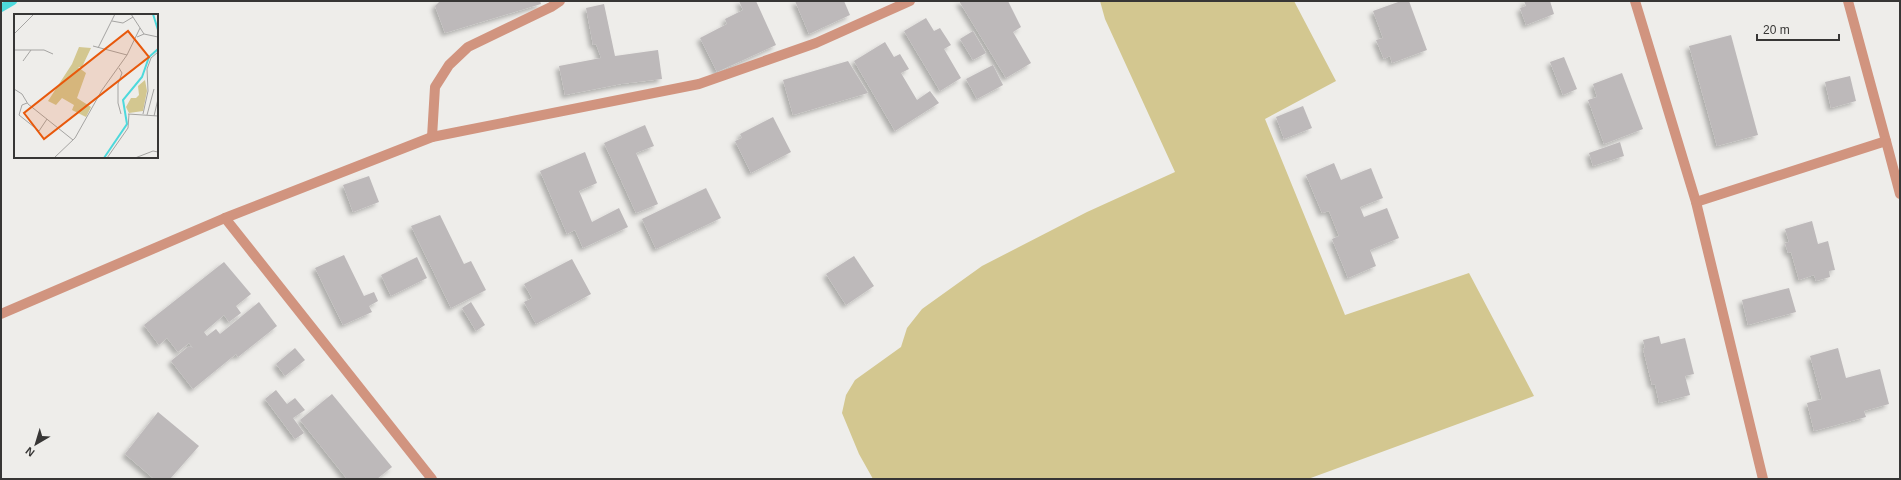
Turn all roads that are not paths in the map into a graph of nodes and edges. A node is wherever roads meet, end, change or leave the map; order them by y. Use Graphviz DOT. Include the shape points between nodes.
graph roads {
  1 [pos="560,1"];
  2 [pos="910,1"];
  3 [pos="1635,1"];
  4 [pos="1848,1"];
  5 [pos="432,137"];
  6 [pos="1886,141"];
  7 [pos="1900,194"];
  8 [pos="1696,202"];
  9 [pos="225,218"];
  10 [pos="1,314"];
  11 [pos="432,479"];
  12 [pos="1764,479"];
  1 -- 5 [label="street" via="468,47 449,65 436,87"];
  2 -- 5 [label="street" via="816,44 699,84"];
  3 -- 8 [label="street"];
  4 -- 6 [label="street"];
  5 -- 9 [label="street"];
  6 -- 7 [label="street"];
  6 -- 8 [label="street"];
  8 -- 12 [label="street"];
  9 -- 10 [label="street"];
  9 -- 11 [label="street"];
}
